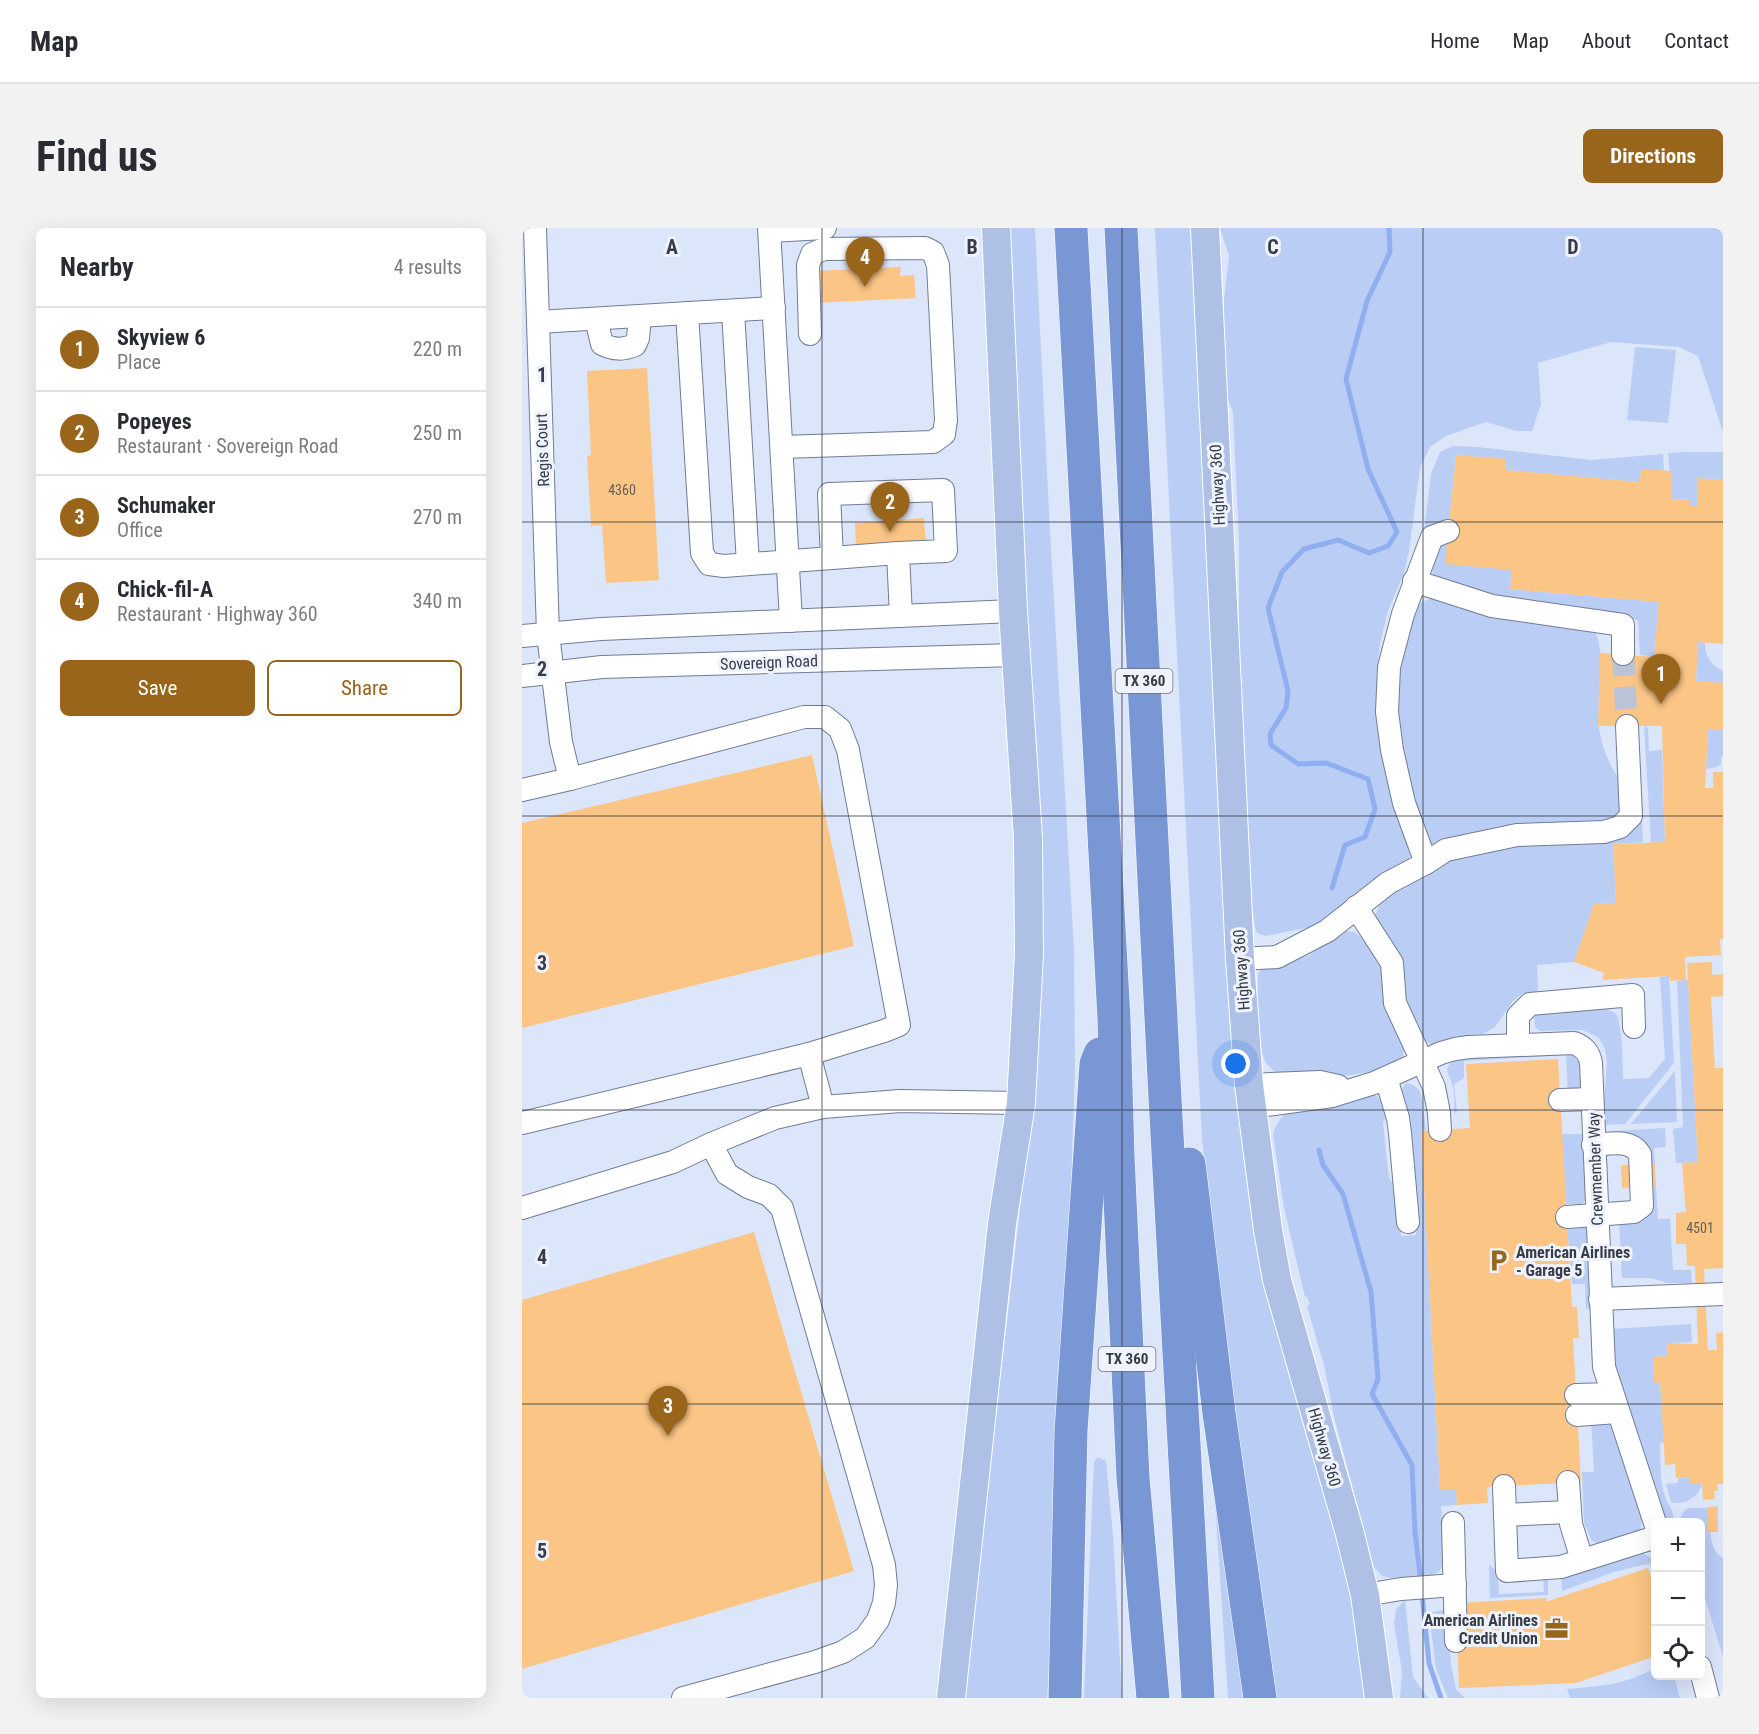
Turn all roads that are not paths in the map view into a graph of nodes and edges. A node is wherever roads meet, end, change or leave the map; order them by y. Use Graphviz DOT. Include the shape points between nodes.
graph roads {
  1 [pos="535,228"];
  2 [pos="825,228"];
  3 [pos="996,228"];
  4 [pos="1071,228"];
  5 [pos="1121,228"];
  6 [pos="1140,228"];
  7 [pos="1204,228"];
  8 [pos="769,230"];
  9 [pos="1123,264"];
  10 [pos="774,308"];
  11 [pos="732,311"];
  12 [pos="687,313"];
  13 [pos="640,316"];
  14 [pos="596,319"];
  15 [pos="538,322"];
  16 [pos="810,334"];
  17 [pos="782,447"];
  18 [pos="1449,531"];
  19 [pos="898,553"];
  20 [pos="832,558"];
  21 [pos="788,560"];
  22 [pos="748,564"];
  23 [pos="1414,581"];
  24 [pos="1013,611"];
  25 [pos="901,616"];
  26 [pos="791,621"];
  27 [pos="548,634"];
  28 [pos="522,636"];
  29 [pos="1623,654"];
  30 [pos="1016,655"];
  31 [pos="552,672"];
  32 [pos="522,676"];
  33 [pos="1627,726"];
  34 [pos="570,779"];
  35 [pos="522,790"];
  36 [pos="1426,863"];
  37 [pos="1356,907"];
  38 [pos="1240,959"];
  39 [pos="1114,1019"];
  40 [pos="1634,1027"];
  41 [pos="1518,1045"];
  42 [pos="809,1054"];
  43 [pos="1421,1062"];
  44 [pos="1386,1078"];
  45 [pos="1250,1096"];
  46 [pos="1165,1098"];
  47 [pos="1592,1099"];
  48 [pos="1560,1100"];
  49 [pos="1021,1103"];
  50 [pos="823,1107"];
  51 [pos="522,1123"];
  52 [pos="1440,1130"];
  53 [pos="711,1144"];
  54 [pos="1593,1145"];
  55 [pos="522,1208"];
  56 [pos="1596,1212"];
  57 [pos="1567,1213"];
  58 [pos="1408,1222"];
  59 [pos="1723,1294"];
  60 [pos="1600,1299"];
  61 [pos="1615,1403"];
  62 [pos="1577,1405"];
  63 [pos="1568,1482"];
  64 [pos="1504,1486"];
  65 [pos="1569,1512"];
  66 [pos="1505,1515"];
  67 [pos="1653,1518"];
  68 [pos="1453,1522"];
  69 [pos="1651,1539"];
  70 [pos="1582,1560"];
  71 [pos="1446,1586"];
  72 [pos="1365,1595"];
  73 [pos="1456,1641"];
  74 [pos="1704,1680"];
  75 [pos="716,1693"];
  76 [pos="682,1698"];
  77 [pos="951,1698"];
  78 [pos="1065,1698"];
  79 [pos="1153,1698"];
  80 [pos="1198,1698"];
  81 [pos="1260,1698"];
  82 [pos="1379,1698"];
  83 [pos="1708,1698"];
  1 -- 15 [label="street, Regis Court"];
  2 -- 8 [label="street"];
  3 -- 24 [label="main road"];
  4 -- 39 [label="highway, TX 360"];
  5 -- 9 [label="highway, TX 360"];
  6 -- 9 [label="highway" via="1141,235"];
  7 -- 38 [label="main road, Highway 360"];
  8 -- 10 [label="street"];
  9 -- 46 [label="highway, TX 360"];
  10 -- 11 [label="street"];
  10 -- 17 [label="street"];
  11 -- 12 [label="street"];
  11 -- 22 [label="street"];
  12 -- 13 [label="street"];
  12 -- 22 [label="street" via="702,553 709,564"];
  13 -- 14 [label="street"];
  13 -- 14 [label="street" via="635,345 624,349 602,344"];
  14 -- 15 [label="street"];
  15 -- 27 [label="street, Regis Court"];
  16 -- 17 [label="street" via="808,265 812,254 824,249 925,248 933,252 938,265 944,434 933,442"];
  17 -- 21 [label="street"];
  18 -- 23 [label="street" via="1432,537"];
  19 -- 20 [label="street"];
  19 -- 20 [label="street" via="946,552 943,489 829,494"];
  19 -- 25 [label="street"];
  20 -- 21 [label="street"];
  21 -- 22 [label="street"];
  21 -- 26 [label="street"];
  23 -- 29 [label="street" via="1492,606 1623,625"];
  23 -- 36 [label="street" via="1389,667 1387,712 1404,803"];
  24 -- 25 [label="street"];
  24 -- 30 [label="main road"];
  25 -- 26 [label="street"];
  26 -- 27 [label="street"];
  27 -- 28 [label="street"];
  27 -- 31 [label="street, Regis Court"];
  30 -- 31 [label="street, Sovereign Road" via="602,667"];
  30 -- 49 [label="main road" via="1029,919"];
  31 -- 32 [label="street, Sovereign Road"];
  31 -- 34 [label="street, Regis Court"];
  33 -- 36 [label="street" via="1630,816 1620,827 1604,832 1517,835 1446,850"];
  34 -- 35 [label="street"];
  34 -- 42 [label="street" via="804,717 825,717 840,729 848,750 899,1025"];
  36 -- 37 [label="street" via="1388,883"];
  37 -- 38 [label="street" via="1327,930 1277,957"];
  37 -- 43 [label="street" via="1392,963 1395,1003"];
  38 -- 45 [label="main road, Highway 360"];
  39 -- 78 [label="highway" via="1095,1076 1071,1431"];
  39 -- 79 [label="highway, TX 360" via="1133,1478"];
  40 -- 41 [label="street" via="1633,995 1530,1004 1518,1016"];
  41 -- 43 [label="street, Crewmember Way" via="1455,1049"];
  41 -- 47 [label="street, Crewmember Way" via="1581,1046 1590,1057"];
  42 -- 50 [label="street"];
  42 -- 51 [label="street"];
  43 -- 44 [label="street, Crewmember Way"];
  43 -- 52 [label="street" via="1434,1087"];
  44 -- 45 [label="street, Crewmember Way" via="1332,1096"];
  44 -- 58 [label="street" via="1398,1118"];
  45 -- 72 [label="main road, Highway 360" via="1278,1280"];
  46 -- 80 [label="highway, TX 360"];
  46 -- 81 [label="highway" via="1186,1144"];
  47 -- 48 [label="street"];
  47 -- 54 [label="street, Crewmember Way"];
  49 -- 50 [label="street" via="900,1101"];
  49 -- 77 [label="main road" via="1002,1224"];
  50 -- 53 [label="street" via="775,1118"];
  53 -- 55 [label="street" via="673,1162"];
  53 -- 75 [label="street" via="727,1174 769,1195 782,1208 884,1565 886,1585 878,1620 865,1638 843,1652"];
  54 -- 56 [label="street, Crewmember Way"];
  54 -- 56 [label="street" via="1626,1143 1640,1154 1642,1206 1634,1212"];
  56 -- 57 [label="street"];
  56 -- 60 [label="street, Crewmember Way"];
  59 -- 60 [label="street"];
  60 -- 61 [label="street, Crewmember Way" via="1604,1367"];
  61 -- 62 [label="street"];
  61 -- 67 [label="street, Crewmember Way"];
  63 -- 65 [label="street"];
  64 -- 66 [label="street"];
  65 -- 66 [label="street"];
  65 -- 70 [label="street"];
  66 -- 70 [label="street" via="1507,1571 1561,1567"];
  68 -- 71 [label="street"];
  69 -- 70 [label="street"];
  71 -- 72 [label="street"];
  71 -- 73 [label="street"];
  72 -- 82 [label="main road, Highway 360"];
  74 -- 83 [label="street"];
  75 -- 76 [label="street"];
}
